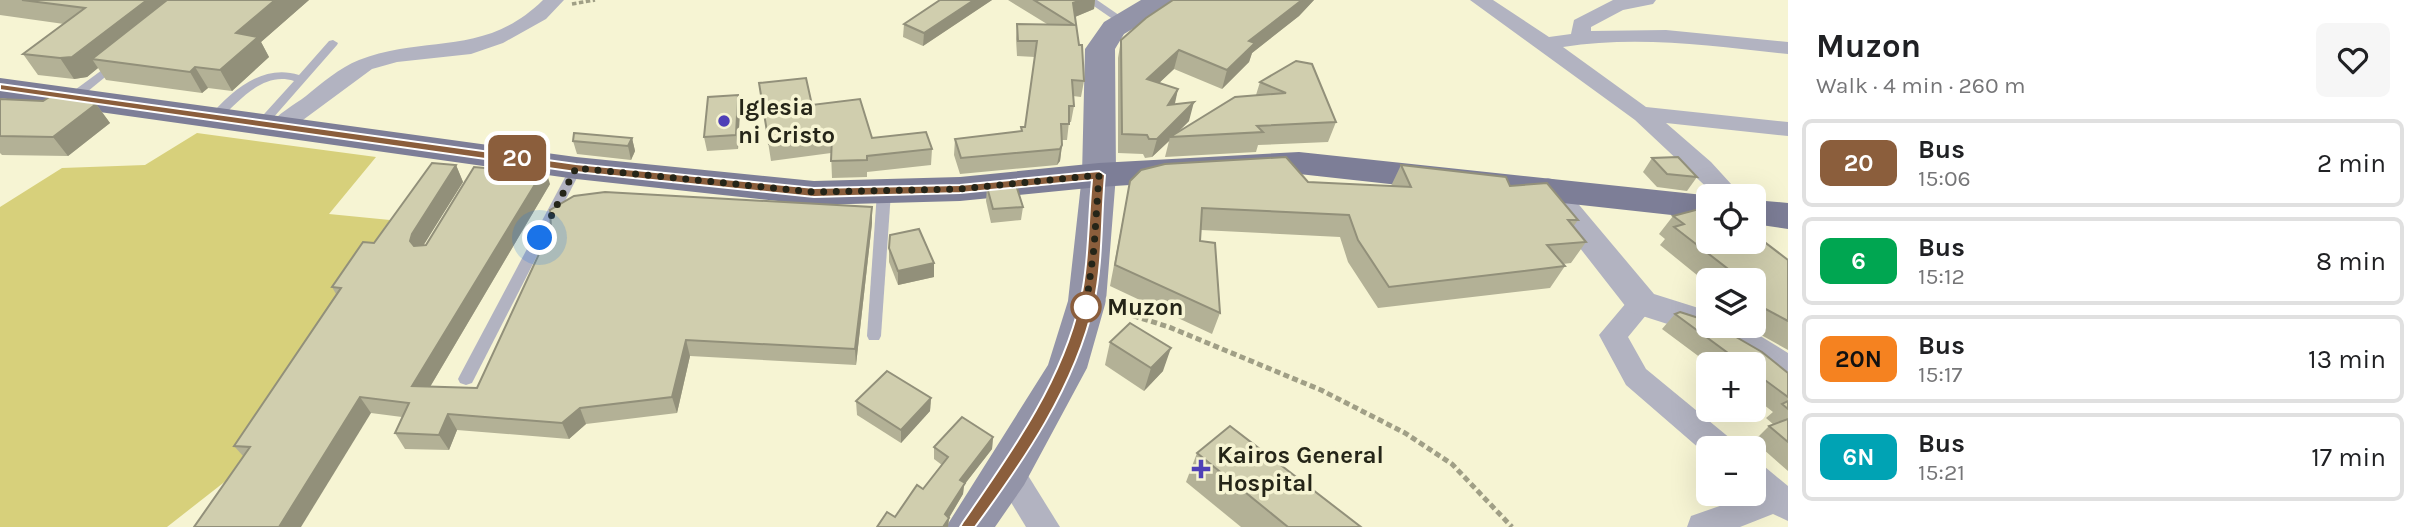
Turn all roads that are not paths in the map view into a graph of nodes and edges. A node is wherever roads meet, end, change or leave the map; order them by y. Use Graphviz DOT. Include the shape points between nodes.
graph roads {
  1 [pos="554,0"];
  2 [pos="1090,0"];
  3 [pos="1161,0"];
  4 [pos="1480,0"];
  5 [pos="1646,0"];
  6 [pos="1124,22"];
  7 [pos="1581,36"];
  8 [pos="333,43"];
  9 [pos="1545,44"];
  10 [pos="1788,48"];
  11 [pos="129,52"];
  12 [pos="301,80"];
  13 [pos="0,88"];
  14 [pos="72,98"];
  15 [pos="1639,113"];
  16 [pos="215,117"];
  17 [pos="271,125"];
  18 [pos="1788,129"];
  19 [pos="576,168"];
  20 [pos="1099,175"];
  21 [pos="1719,184"];
  22 [pos="1548,188"];
  23 [pos="884,192"];
  24 [pos="1696,205"];
  25 [pos="1766,213"];
  26 [pos="1788,216"];
  27 [pos="1642,303"];
  28 [pos="1696,320"];
  29 [pos="874,336"];
  30 [pos="1734,338"];
  31 [pos="1786,367"];
  32 [pos="466,379"];
  33 [pos="1706,436"];
  34 [pos="1008,471"];
  35 [pos="1773,494"];
  36 [pos="969,527"];
  37 [pos="1044,527"];
  38 [pos="1703,527"];
  1 -- 17 [label="street" via="539,15 471,48 395,56 365,65"];
  2 -- 6 [label="lane"];
  3 -- 6 [label="main road"];
  4 -- 9 [label="street"];
  5 -- 7 [label="street" via="1617,5 1581,24"];
  6 -- 20 [label="main road" via="1105,37 1097,62"];
  7 -- 9 [label="street"];
  7 -- 10 [label="street" via="1643,34"];
  8 -- 12 [label="lane"];
  9 -- 15 [label="street"];
  11 -- 14 [label="lane"];
  12 -- 16 [label="lane" via="273,74 260,77"];
  12 -- 17 [label="lane"];
  13 -- 14 [label="main road"];
  14 -- 16 [label="main road"];
  15 -- 18 [label="street"];
  15 -- 21 [label="street"];
  16 -- 17 [label="main road"];
  17 -- 19 [label="main road" via="486,160"];
  19 -- 23 [label="main road" via="814,192"];
  19 -- 32 [label="lane"];
  20 -- 22 [label="main road" via="1299,163"];
  20 -- 23 [label="main road"];
  20 -- 34 [label="main road" via="1087,301 1067,368"];
  22 -- 24 [label="main road"];
  22 -- 27 [label="street"];
  23 -- 29 [label="lane"];
  25 -- 26 [label="main road"];
  27 -- 28 [label="street"];
  27 -- 33 [label="street" via="1614,335 1636,377"];
  30 -- 31 [label="street"];
  34 -- 36 [label="main road"];
  34 -- 37 [label="street"];
  35 -- 38 [label="street"];
}
